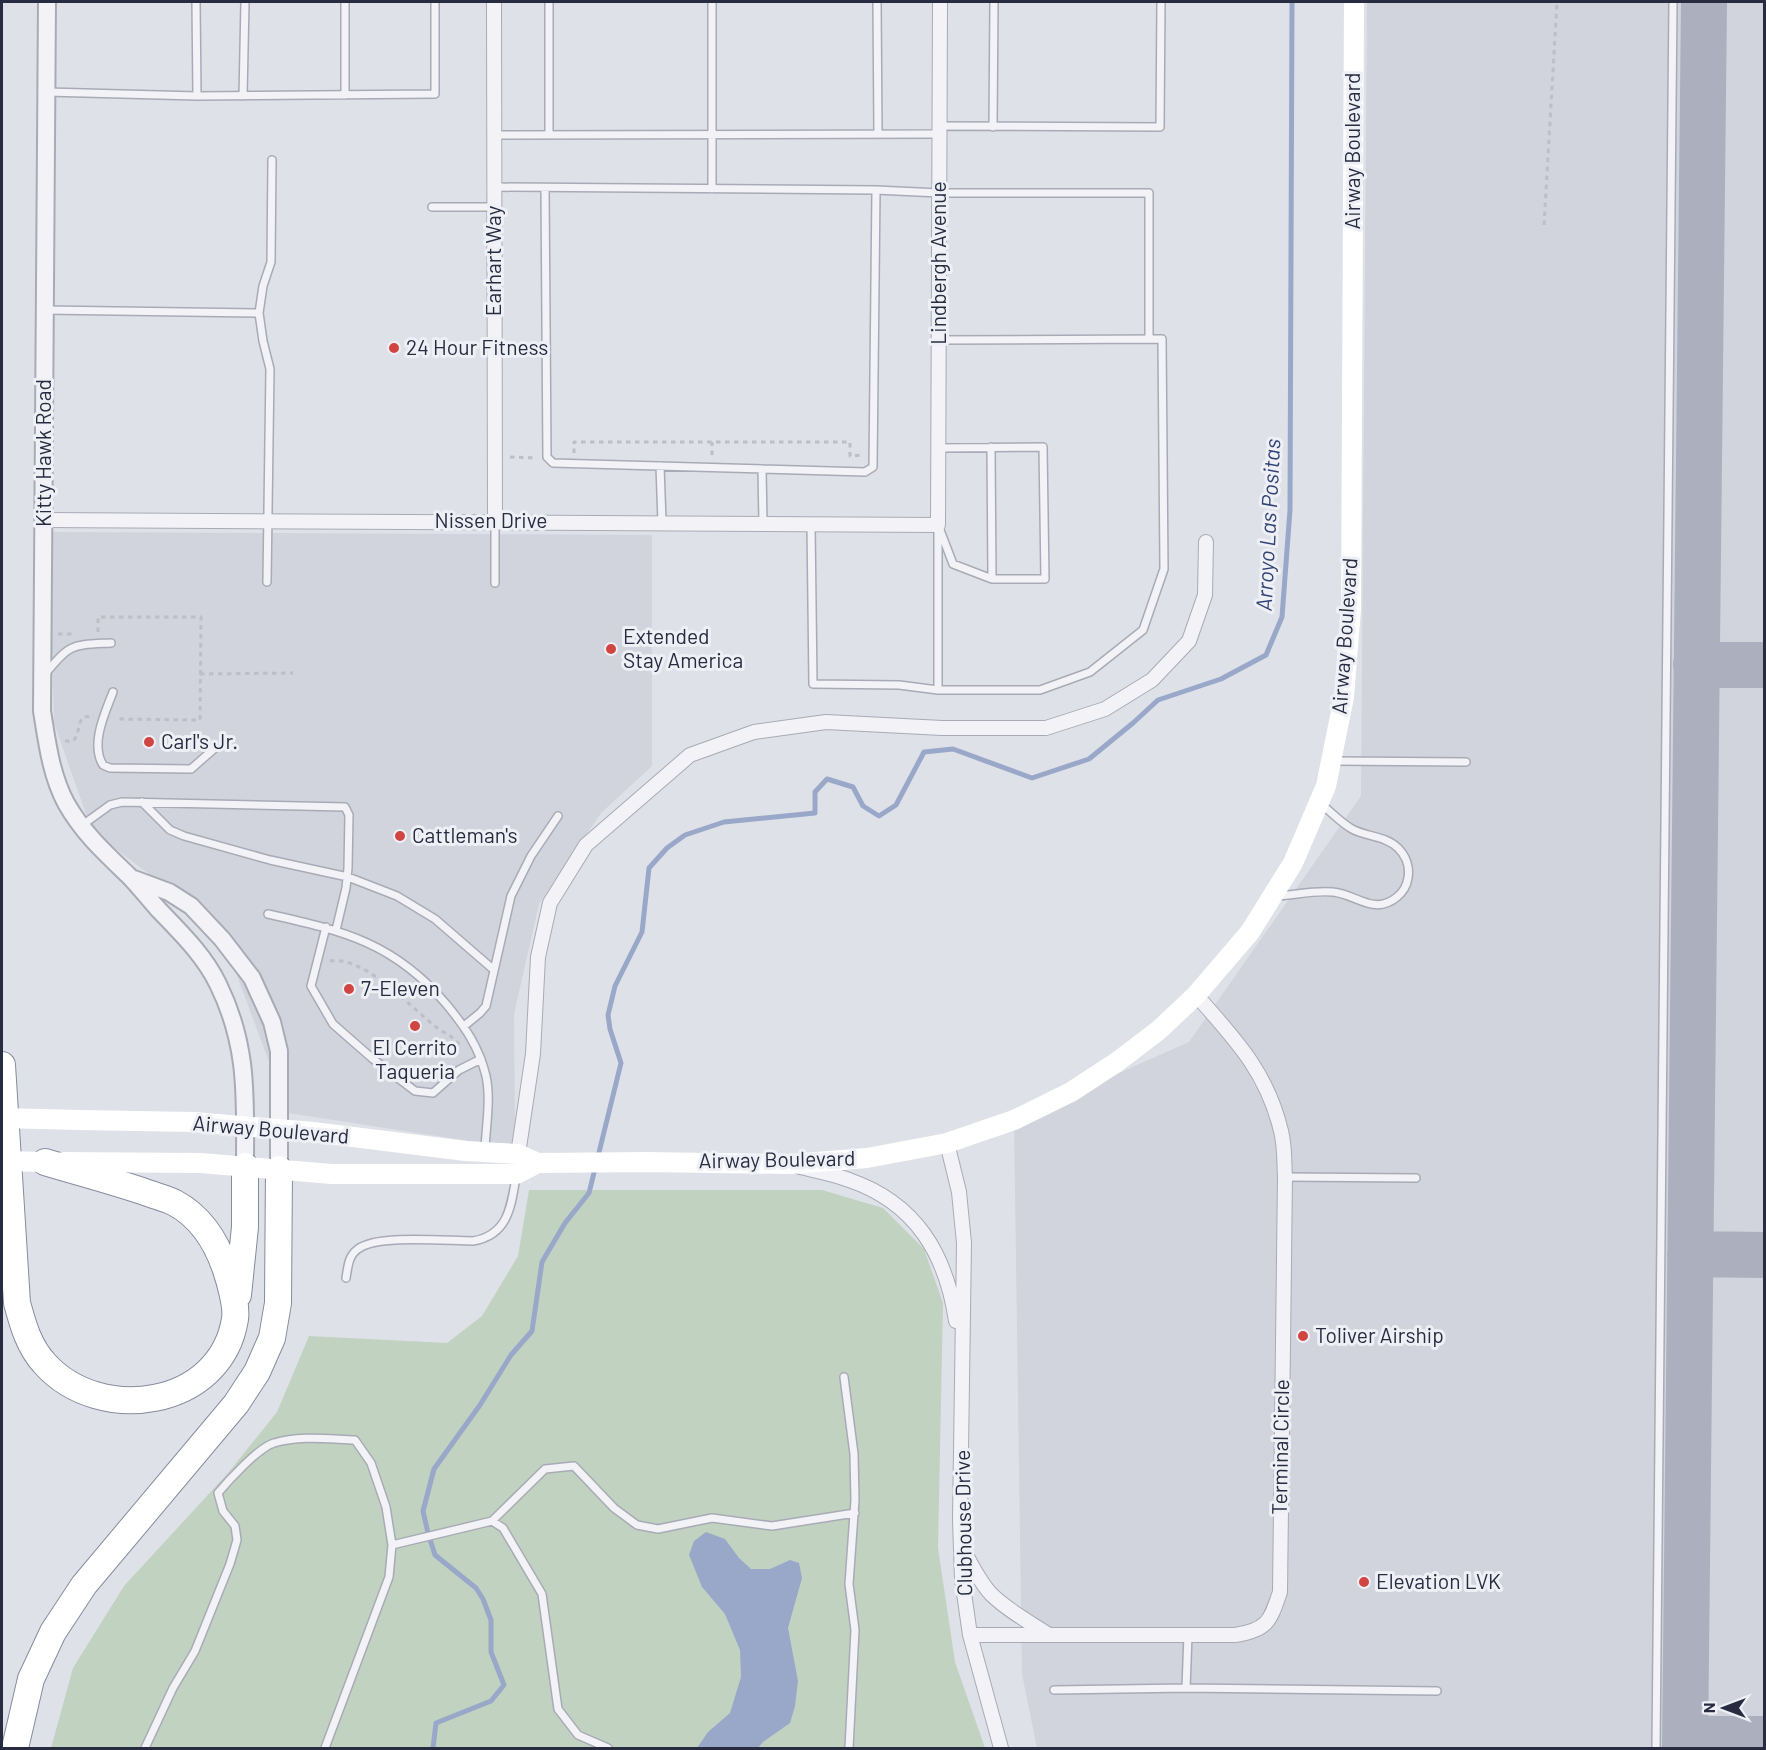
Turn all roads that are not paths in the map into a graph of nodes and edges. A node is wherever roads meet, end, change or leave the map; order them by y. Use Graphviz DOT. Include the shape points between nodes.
graph roads {
  1 [pos="47,2"];
  2 [pos="196,2"];
  3 [pos="244,2"];
  4 [pos="345,2"];
  5 [pos="435,2"];
  6 [pos="494,2"];
  7 [pos="549,2"];
  8 [pos="712,2"];
  9 [pos="877,2"];
  10 [pos="940,2"];
  11 [pos="994,2"];
  12 [pos="1161,2"];
  13 [pos="1354,2"];
  14 [pos="1673,2"];
  15 [pos="46,92"];
  16 [pos="345,95"];
  17 [pos="197,96"];
  18 [pos="243,96"];
  19 [pos="993,127"];
  20 [pos="939,130"];
  21 [pos="878,134"];
  22 [pos="494,135"];
  23 [pos="549,135"];
  24 [pos="711,135"];
  25 [pos="272,159"];
  26 [pos="494,187"];
  27 [pos="545,188"];
  28 [pos="712,189"];
  29 [pos="876,190"];
  30 [pos="939,193"];
  31 [pos="432,207"];
  32 [pos="495,207"];
  33 [pos="45,310"];
  34 [pos="259,313"];
  35 [pos="1149,339"];
  36 [pos="939,340"];
  37 [pos="991,447"];
  38 [pos="938,448"];
  39 [pos="660,466"];
  40 [pos="762,469"];
  41 [pos="43,520"];
  42 [pos="267,520"];
  43 [pos="495,521"];
  44 [pos="662,522"];
  45 [pos="763,523"];
  46 [pos="811,524"];
  47 [pos="938,525"];
  48 [pos="1206,542"];
  49 [pos="992,579"];
  50 [pos="267,582"];
  51 [pos="495,583"];
  52 [pos="111,643"];
  53 [pos="43,676"];
  54 [pos="938,690"];
  55 [pos="113,692"];
  56 [pos="215,748"];
  57 [pos="1331,761"];
  58 [pos="1466,762"];
  59 [pos="142,802"];
  60 [pos="1319,802"];
  61 [pos="558,816"];
  62 [pos="81,826"];
  63 [pos="130,877"];
  64 [pos="348,877"];
  65 [pos="1272,897"];
  66 [pos="268,914"];
  67 [pos="326,927"];
  68 [pos="336,930"];
  69 [pos="494,970"];
  70 [pos="1196,995"];
  71 [pos="464,1026"];
  72 [pos="481,1059"];
  73 [pos="2,1065"];
  74 [pos="2,1118"];
  75 [pos="245,1126"];
  76 [pos="280,1129"];
  77 [pos="947,1143"];
  78 [pos="485,1152"];
  79 [pos="2,1161"];
  80 [pos="45,1162"];
  81 [pos="518,1164"];
  82 [pos="790,1164"];
  83 [pos="245,1166"];
  84 [pos="279,1169"];
  85 [pos="1284,1177"];
  86 [pos="1416,1178"];
  87 [pos="346,1278"];
  88 [pos="235,1316"];
  89 [pos="963,1365"];
  90 [pos="844,1377"];
  91 [pos="855,1513"];
  92 [pos="492,1521"];
  93 [pos="392,1545"];
  94 [pos="961,1545"];
  95 [pos="970,1635"];
  96 [pos="1049,1635"];
  97 [pos="1188,1635"];
  98 [pos="1186,1688"];
  99 [pos="1054,1690"];
  100 [pos="1437,1690"];
  101 [pos="15,1749"];
  102 [pos="145,1749"];
  103 [pos="325,1749"];
  104 [pos="608,1749"];
  105 [pos="849,1749"];
  106 [pos="1001,1749"];
  107 [pos="1656,1749"];
  1 -- 15 [label="street, Kitty Hawk Road"];
  2 -- 17 [label="lane"];
  3 -- 18 [label="lane"];
  4 -- 16 [label="lane"];
  5 -- 16 [label="lane" via="435,94"];
  6 -- 22 [label="street, Earhart Way"];
  7 -- 23 [label="lane"];
  8 -- 24 [label="lane"];
  9 -- 21 [label="lane"];
  10 -- 20 [label="street, Lindbergh Avenue"];
  11 -- 19 [label="lane"];
  12 -- 19 [label="lane" via="1160,127"];
  13 -- 57 [label="main road, Airway Boulevard" via="1351,609 1344,697"];
  14 -- 107 [label="lane"];
  15 -- 17 [label="lane"];
  15 -- 33 [label="street, Kitty Hawk Road"];
  16 -- 18 [label="lane"];
  17 -- 18 [label="lane"];
  19 -- 20 [label="lane"];
  20 -- 21 [label="lane"];
  20 -- 30 [label="street, Lindbergh Avenue"];
  21 -- 24 [label="lane"];
  22 -- 23 [label="lane"];
  22 -- 26 [label="street, Earhart Way"];
  23 -- 24 [label="lane"];
  24 -- 28 [label="lane"];
  25 -- 34 [label="lane" via="271,261"];
  26 -- 27 [label="lane"];
  26 -- 32 [label="street, Earhart Way"];
  27 -- 28 [label="lane"];
  27 -- 39 [label="lane" via="547,457 553,463"];
  28 -- 29 [label="lane"];
  29 -- 30 [label="lane"];
  29 -- 40 [label="lane" via="873,467 865,472"];
  30 -- 35 [label="lane" via="1149,193"];
  30 -- 36 [label="street, Lindbergh Avenue"];
  31 -- 32 [label="lane"];
  32 -- 43 [label="street, Earhart Way"];
  33 -- 34 [label="lane"];
  33 -- 41 [label="street, Kitty Hawk Road"];
  34 -- 42 [label="lane" via="270,369"];
  35 -- 36 [label="lane"];
  35 -- 54 [label="lane" via="1162,339 1164,569 1143,630 1090,672 1040,690"];
  36 -- 38 [label="street, Lindbergh Avenue"];
  37 -- 38 [label="lane"];
  37 -- 49 [label="lane"];
  37 -- 49 [label="lane" via="1043,447 1045,557 1045,579"];
  38 -- 47 [label="street, Lindbergh Avenue"];
  39 -- 40 [label="lane"];
  39 -- 44 [label="lane"];
  40 -- 45 [label="lane"];
  41 -- 42 [label="street, Nissen Drive"];
  41 -- 53 [label="street, Kitty Hawk Road"];
  42 -- 43 [label="street, Nissen Drive"];
  42 -- 50 [label="lane"];
  43 -- 44 [label="street, Nissen Drive"];
  43 -- 51 [label="lane"];
  44 -- 45 [label="street, Nissen Drive"];
  45 -- 46 [label="street, Nissen Drive"];
  46 -- 47 [label="street, Nissen Drive"];
  46 -- 54 [label="lane" via="813,684 899,685"];
  47 -- 49 [label="lane" via="952,564"];
  47 -- 54 [label="lane"];
  48 -- 81 [label="street" via="1205,595 1189,641 1152,680 1105,709 1046,728 826,722 754,732 690,755 586,845 550,903 538,957 533,1054"];
  52 -- 53 [label="lane" via="65,650"];
  53 -- 62 [label="street, Kitty Hawk Road" via="42,711 50,759 65,802"];
  55 -- 56 [label="lane" via="98,741 103,765 191,769"];
  57 -- 58 [label="lane"];
  57 -- 60 [label="main road, Airway Boulevard"];
  59 -- 62 [label="lane" via="110,805"];
  59 -- 64 [label="lane" via="170,830 184,836"];
  59 -- 64 [label="lane" via="342,806 349,815"];
  60 -- 65 [label="main road, Airway Boulevard" via="1293,863"];
  60 -- 65 [label="lane" via="1352,829 1398,848 1408,866 1406,886 1400,895 1382,905 1333,892"];
  61 -- 69 [label="lane" via="531,856 511,896"];
  62 -- 63 [label="street, Kitty Hawk Road" via="91,841"];
  63 -- 75 [label="street, Kitty Hawk Road" via="184,936 218,983 243,1057"];
  63 -- 76 [label="street, Kitty Hawk Road" via="169,892 191,906 252,978 272,1022 279,1052"];
  64 -- 68 [label="lane"];
  64 -- 69 [label="lane" via="397,896 435,919"];
  65 -- 70 [label="main road, Airway Boulevard" via="1250,932"];
  66 -- 67 [label="lane"];
  67 -- 68 [label="lane"];
  67 -- 72 [label="lane" via="311,986 333,1024 373,1059 415,1091 433,1093 459,1070"];
  68 -- 71 [label="lane" via="396,957 422,977"];
  69 -- 71 [label="lane" via="486,1006"];
  70 -- 77 [label="main road, Airway Boulevard" via="1159,1030 1071,1092 1014,1119"];
  70 -- 85 [label="street, Terminal Circle" via="1241,1047 1268,1089 1282,1133"];
  71 -- 72 [label="lane"];
  72 -- 78 [label="lane" via="487,1094"];
  73 -- 88 [label="highway" via="17,1303 26,1336 45,1364 73,1386 102,1398 138,1401 167,1395 199,1380 222,1355"];
  74 -- 75 [label="main road, Airway Boulevard, bridge"];
  75 -- 76 [label="main road, Airway Boulevard"];
  75 -- 83 [label="street, Kitty Hawk Road"];
  76 -- 78 [label="main road, Airway Boulevard"];
  76 -- 84 [label="street, Kitty Hawk Road"];
  77 -- 82 [label="main road, Airway Boulevard" via="867,1158"];
  77 -- 89 [label="street, Clubhouse Drive" via="959,1192 964,1243"];
  78 -- 81 [label="main road, Airway Boulevard"];
  79 -- 80 [label="main road, Airway Boulevard, bridge"];
  80 -- 83 [label="main road, Airway Boulevard"];
  80 -- 88 [label="highway" via="176,1203 202,1224 220,1252"];
  81 -- 82 [label="main road, Airway Boulevard"];
  81 -- 84 [label="main road, Airway Boulevard" via="332,1174"];
  81 -- 87 [label="lane" via="505,1222 490,1236 473,1241 368,1243 350,1258"];
  82 -- 89 [label="street, Clubhouse Drive" via="850,1180 881,1195 912,1217 936,1250 952,1291"];
  83 -- 84 [label="main road, Airway Boulevard"];
  83 -- 88 [label="highway" via="245,1227"];
  84 -- 101 [label="highway" via="278,1303 272,1338 257,1372 230,1412 84,1585 53,1632 31,1678"];
  85 -- 86 [label="lane"];
  85 -- 97 [label="street, Terminal Circle" via="1280,1592 1271,1619 1254,1632"];
  89 -- 94 [label="street, Clubhouse Drive"];
  90 -- 91 [label="lane" via="854,1454"];
  91 -- 92 [label="lane" via="772,1526 712,1518 658,1529 637,1525 614,1508 574,1466 545,1469"];
  91 -- 105 [label="lane" via="849,1584 855,1630"];
  92 -- 93 [label="lane"];
  92 -- 104 [label="lane" via="503,1528 542,1594 558,1709 578,1735"];
  93 -- 102 [label="lane" via="386,1507 371,1464 354,1440 313,1437 272,1443 252,1459 218,1493 223,1511 235,1526 237,1540 195,1652 173,1688"];
  93 -- 103 [label="lane" via="389,1577"];
  94 -- 95 [label="street, Clubhouse Drive"];
  94 -- 96 [label="street" via="991,1594"];
  95 -- 96 [label="street, Terminal Circle"];
  95 -- 106 [label="street, Clubhouse Drive"];
  96 -- 97 [label="street, Terminal Circle"];
  97 -- 98 [label="lane"];
  98 -- 99 [label="lane"];
  98 -- 100 [label="lane"];
}
